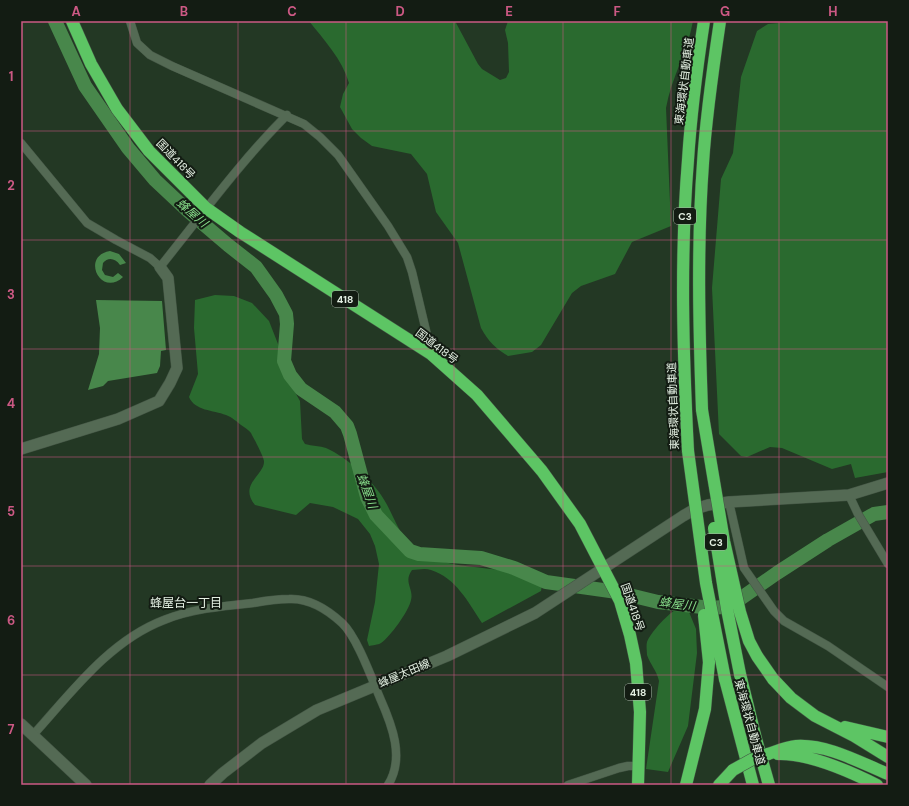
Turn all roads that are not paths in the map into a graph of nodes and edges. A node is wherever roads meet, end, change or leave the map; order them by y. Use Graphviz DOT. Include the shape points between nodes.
graph roads {
  1 [pos="72,21"];
  2 [pos="130,21"];
  3 [pos="704,21"];
  4 [pos="720,21"];
  5 [pos="287,115"];
  6 [pos="21,143"];
  7 [pos="206,208"];
  8 [pos="160,266"];
  9 [pos="431,354"];
  10 [pos="702,410"];
  11 [pos="21,449"];
  12 [pos="688,451"];
  13 [pos="888,483"];
  14 [pos="849,495"];
  15 [pos="729,502"];
  16 [pos="888,564"];
  17 [pos="603,568"];
  18 [pos="375,686"];
  19 [pos="888,687"];
  20 [pos="824,721"];
  21 [pos="21,724"];
  22 [pos="33,734"];
  23 [pos="888,737"];
  24 [pos="768,754"];
  25 [pos="888,757"];
  26 [pos="638,766"];
  27 [pos="888,774"];
  28 [pos="86,785"];
  29 [pos="210,785"];
  30 [pos="388,785"];
  31 [pos="568,785"];
  32 [pos="638,785"];
  33 [pos="686,785"];
  34 [pos="719,785"];
  35 [pos="754,785"];
  36 [pos="769,785"];
  37 [pos="877,785"];
  1 -- 7 [label="highway, 国道418号 / 418" via="91,64 117,109 149,151"];
  2 -- 5 [label="street" via="137,43 150,55"];
  3 -- 12 [label="highway, 東海環状自動車道 / C3" via="688,160 685,214 683,286"];
  4 -- 10 [label="highway, 東海環状自動車道 / C3" via="704,154 700,224"];
  5 -- 7 [label="street"];
  5 -- 9 [label="street" via="304,124 338,156 407,257"];
  6 -- 8 [label="street" via="87,223"];
  7 -- 8 [label="street"];
  7 -- 9 [label="highway, 国道418号 / 418"];
  8 -- 11 [label="street" via="168,278 177,368 159,401 118,419"];
  9 -- 17 [label="highway, 国道418号 / 418" via="477,395 542,471 580,524"];
  10 -- 20 [label="highway, bridge" via="724,541 749,641 773,679 796,701"];
  10 -- 36 [label="highway, 東海環状自動車道 / C3, bridge" via="708,480 727,609 740,674"];
  12 -- 33 [label="highway, bridge" via="689,494 709,662 705,709"];
  12 -- 35 [label="highway, 東海環状自動車道 / C3, bridge" via="707,590 725,679"];
  13 -- 14 [label="street, 蜂屋太田線"];
  14 -- 15 [label="street, 蜂屋太田線"];
  14 -- 16 [label="street"];
  15 -- 17 [label="street, 蜂屋太田線" via="708,505 683,516"];
  15 -- 19 [label="street" via="744,568 774,611 784,621 828,646"];
  17 -- 18 [label="street, 蜂屋太田線" via="535,613 447,656"];
  17 -- 26 [label="highway, 国道418号 / 418" via="620,601 636,663 640,712"];
  18 -- 22 [label="street" via="351,636 343,624 325,609 290,598 227,606 163,620 128,639 98,664"];
  18 -- 29 [label="street, 蜂屋太田線" via="317,710 257,747"];
  18 -- 30 [label="street" via="393,734 395,770"];
  20 -- 23 [label="highway"];
  20 -- 25 [label="highway"];
  21 -- 22 [label="street"];
  22 -- 28 [label="street"];
  24 -- 27 [label="highway" via="794,746 817,748"];
  24 -- 34 [label="highway, bridge" via="750,760 733,770"];
  24 -- 37 [label="highway" via="793,755 819,761"];
  26 -- 31 [label="street" via="619,768"];
  26 -- 32 [label="highway, 国道418号 / 418"];
}
